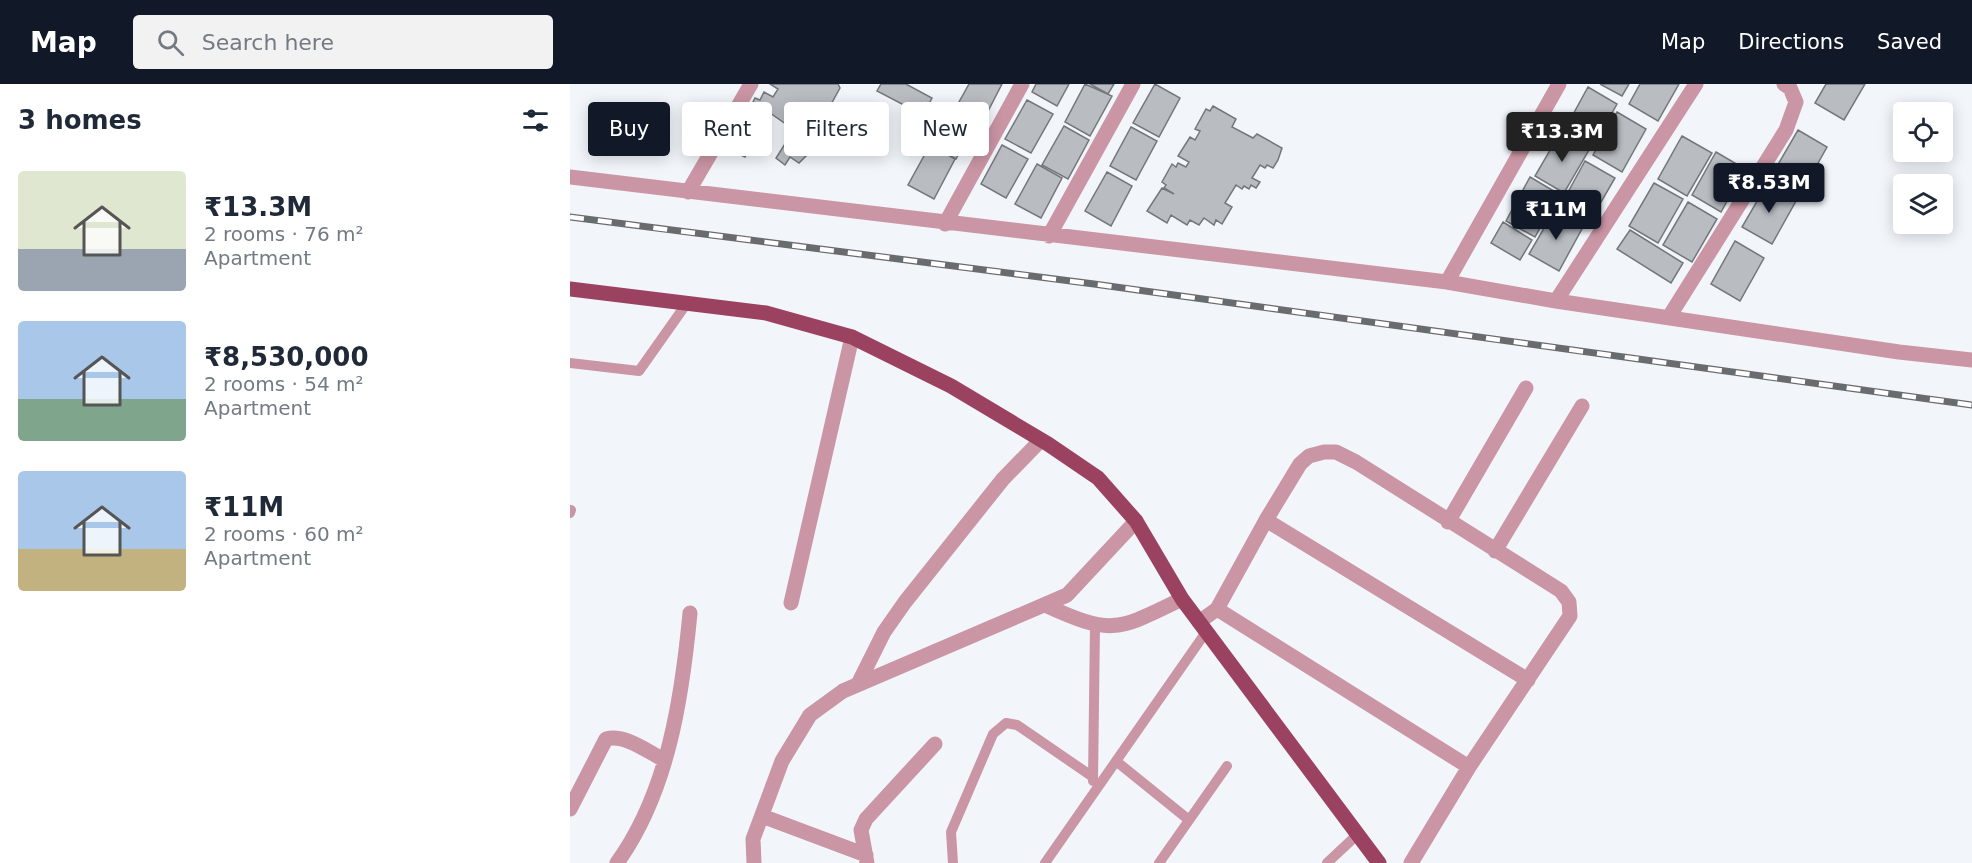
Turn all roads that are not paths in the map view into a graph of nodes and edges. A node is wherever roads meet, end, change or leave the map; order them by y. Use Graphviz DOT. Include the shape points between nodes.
graph roads {
  1 [pos="751,84"];
  2 [pos="1022,84"];
  3 [pos="1133,84"];
  4 [pos="1559,84"];
  5 [pos="1696,84"];
  6 [pos="1784,84"];
  7 [pos="570,177"];
  8 [pos="688,192"];
  9 [pos="945,224"];
  10 [pos="1049,236"];
  11 [pos="1447,282"];
  12 [pos="570,290"];
  13 [pos="1556,301"];
  14 [pos="687,303"];
  15 [pos="1669,317"];
  16 [pos="852,337"];
  17 [pos="1972,360"];
  18 [pos="570,363"];
  19 [pos="1526,388"];
  20 [pos="1582,406"];
  21 [pos="1041,440"];
  22 [pos="1266,520"];
  23 [pos="1136,521"];
  24 [pos="1448,522"];
  25 [pos="1495,550"];
  26 [pos="1182,600"];
  27 [pos="791,603"];
  28 [pos="1047,606"];
  29 [pos="1218,609"];
  30 [pos="690,613"];
  31 [pos="1095,625"];
  32 [pos="1203,627"];
  33 [pos="1528,680"];
  34 [pos="858,684"];
  35 [pos="935,744"];
  36 [pos="664,759"];
  37 [pos="1116,761"];
  38 [pos="1227,766"];
  39 [pos="1469,767"];
  40 [pos="1094,777"];
  41 [pos="1093,794"];
  42 [pos="570,809"];
  43 [pos="762,816"];
  44 [pos="1189,820"];
  45 [pos="1358,834"];
  46 [pos="866,859"];
  47 [pos="617,863"];
  48 [pos="754,863"];
  49 [pos="953,863"];
  50 [pos="1045,863"];
  51 [pos="1158,863"];
  52 [pos="1327,863"];
  53 [pos="1379,863"];
  54 [pos="1411,863"];
  1 -- 8 [label="street"];
  2 -- 9 [label="street"];
  3 -- 10 [label="street"];
  4 -- 11 [label="street"];
  5 -- 13 [label="street"];
  6 -- 15 [label="street" via="1796,102 1786,130"];
  7 -- 8 [label="street"];
  8 -- 9 [label="street"];
  9 -- 10 [label="street"];
  10 -- 11 [label="street"];
  11 -- 13 [label="street"];
  12 -- 14 [label="main road"];
  13 -- 15 [label="street"];
  14 -- 16 [label="main road" via="766,313"];
  14 -- 18 [label="lane" via="639,371"];
  15 -- 17 [label="street"];
  16 -- 21 [label="main road" via="951,386"];
  16 -- 27 [label="street"];
  19 -- 24 [label="street"];
  20 -- 25 [label="street"];
  21 -- 23 [label="main road" via="1098,478"];
  21 -- 34 [label="street" via="1002,479 905,602 884,632"];
  22 -- 24 [label="street" via="1300,464 1309,456 1336,452"];
  22 -- 29 [label="street"];
  22 -- 33 [label="street"];
  23 -- 26 [label="main road"];
  23 -- 28 [label="street" via="1067,595"];
  24 -- 25 [label="street"];
  25 -- 33 [label="street" via="1561,591 1569,602 1570,616"];
  26 -- 31 [label="street" via="1136,621 1109,627"];
  26 -- 32 [label="main road"];
  28 -- 31 [label="street"];
  28 -- 34 [label="street"];
  29 -- 32 [label="street"];
  29 -- 39 [label="street"];
  30 -- 36 [label="street" via="680,699"];
  31 -- 40 [label="lane"];
  32 -- 37 [label="lane"];
  32 -- 45 [label="main road"];
  33 -- 39 [label="street"];
  34 -- 43 [label="street" via="810,715 782,761"];
  35 -- 46 [label="street" via="866,819 861,830"];
  36 -- 42 [label="street" via="622,739 606,739"];
  36 -- 47 [label="street" via="648,811"];
  37 -- 41 [label="lane"];
  37 -- 44 [label="lane"];
  38 -- 44 [label="lane"];
  39 -- 54 [label="street"];
  40 -- 41 [label="lane"];
  40 -- 49 [label="lane" via="1017,725 1006,723 993,734 951,832"];
  41 -- 50 [label="lane"];
  43 -- 46 [label="street"];
  43 -- 48 [label="street" via="753,839"];
  44 -- 51 [label="lane"];
  45 -- 52 [label="lane"];
  45 -- 53 [label="main road"];
}
